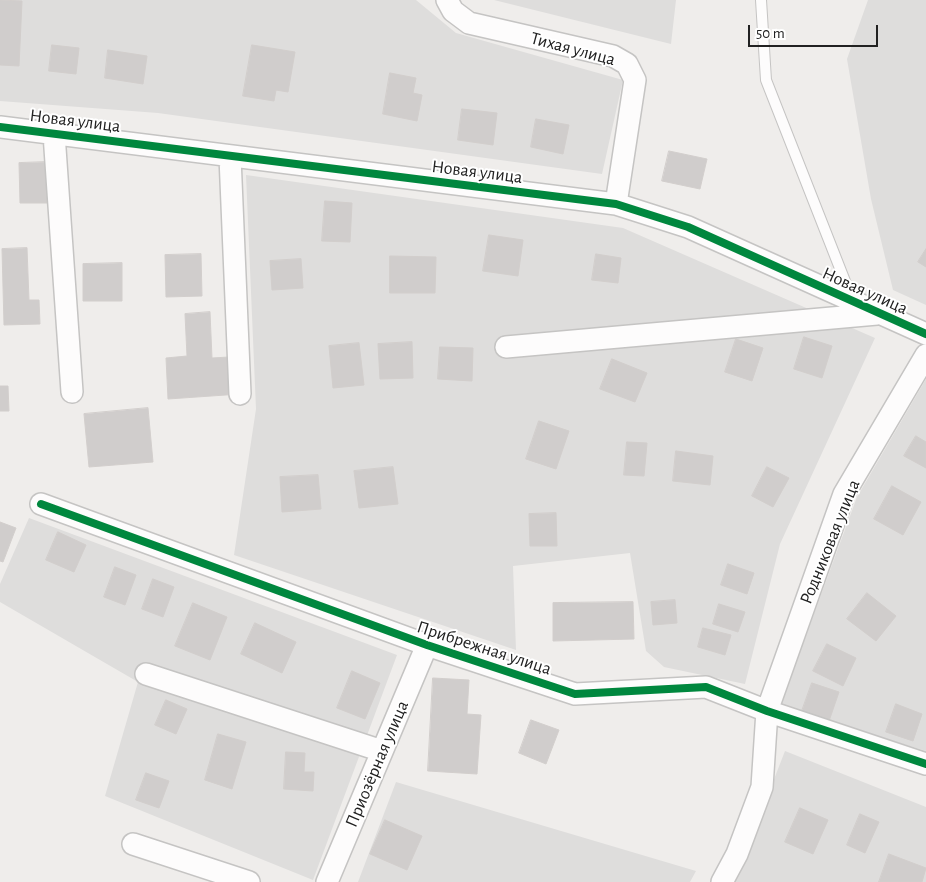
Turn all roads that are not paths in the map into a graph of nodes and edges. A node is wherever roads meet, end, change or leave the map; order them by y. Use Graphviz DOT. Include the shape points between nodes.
graph roads {
  1 [pos="447,0"];
  2 [pos="761,0"];
  3 [pos="0,127"];
  4 [pos="54,134"];
  5 [pos="230,157"];
  6 [pos="616,204"];
  7 [pos="853,303"];
  8 [pos="878,314"];
  9 [pos="926,334"];
  10 [pos="506,347"];
  11 [pos="926,355"];
  12 [pos="72,392"];
  13 [pos="240,394"];
  14 [pos="41,504"];
  15 [pos="427,645"];
  16 [pos="146,674"];
  17 [pos="767,711"];
  18 [pos="382,751"];
  19 [pos="926,764"];
  20 [pos="134,844"];
  21 [pos="249,882"];
  22 [pos="327,882"];
  23 [pos="722,882"];
  1 -- 6 [label="street, Тихая улица" via="453,11 469,23 613,56 627,64 635,80"];
  2 -- 7 [label="lane" via="766,80"];
  3 -- 4 [label="street, Новая улица"];
  4 -- 5 [label="street, Новая улица"];
  4 -- 12 [label="street"];
  5 -- 6 [label="street, Новая улица"];
  5 -- 13 [label="street"];
  6 -- 7 [label="street, Новая улица" via="688,227"];
  7 -- 8 [label="street, Новая улица"];
  8 -- 9 [label="street, Новая улица"];
  8 -- 10 [label="street"];
  11 -- 17 [label="street, Родниковая улица" via="844,494"];
  14 -- 15 [label="street, Прибрежная улица"];
  15 -- 17 [label="street, Прибрежная улица" via="575,694 706,686"];
  15 -- 18 [label="street, Приозёрная улица"];
  16 -- 18 [label="street"];
  17 -- 19 [label="street, Прибрежная улица"];
  17 -- 23 [label="street" via="762,787 737,854"];
  18 -- 22 [label="street, Приозёрная улица"];
  20 -- 21 [label="street"];
}
